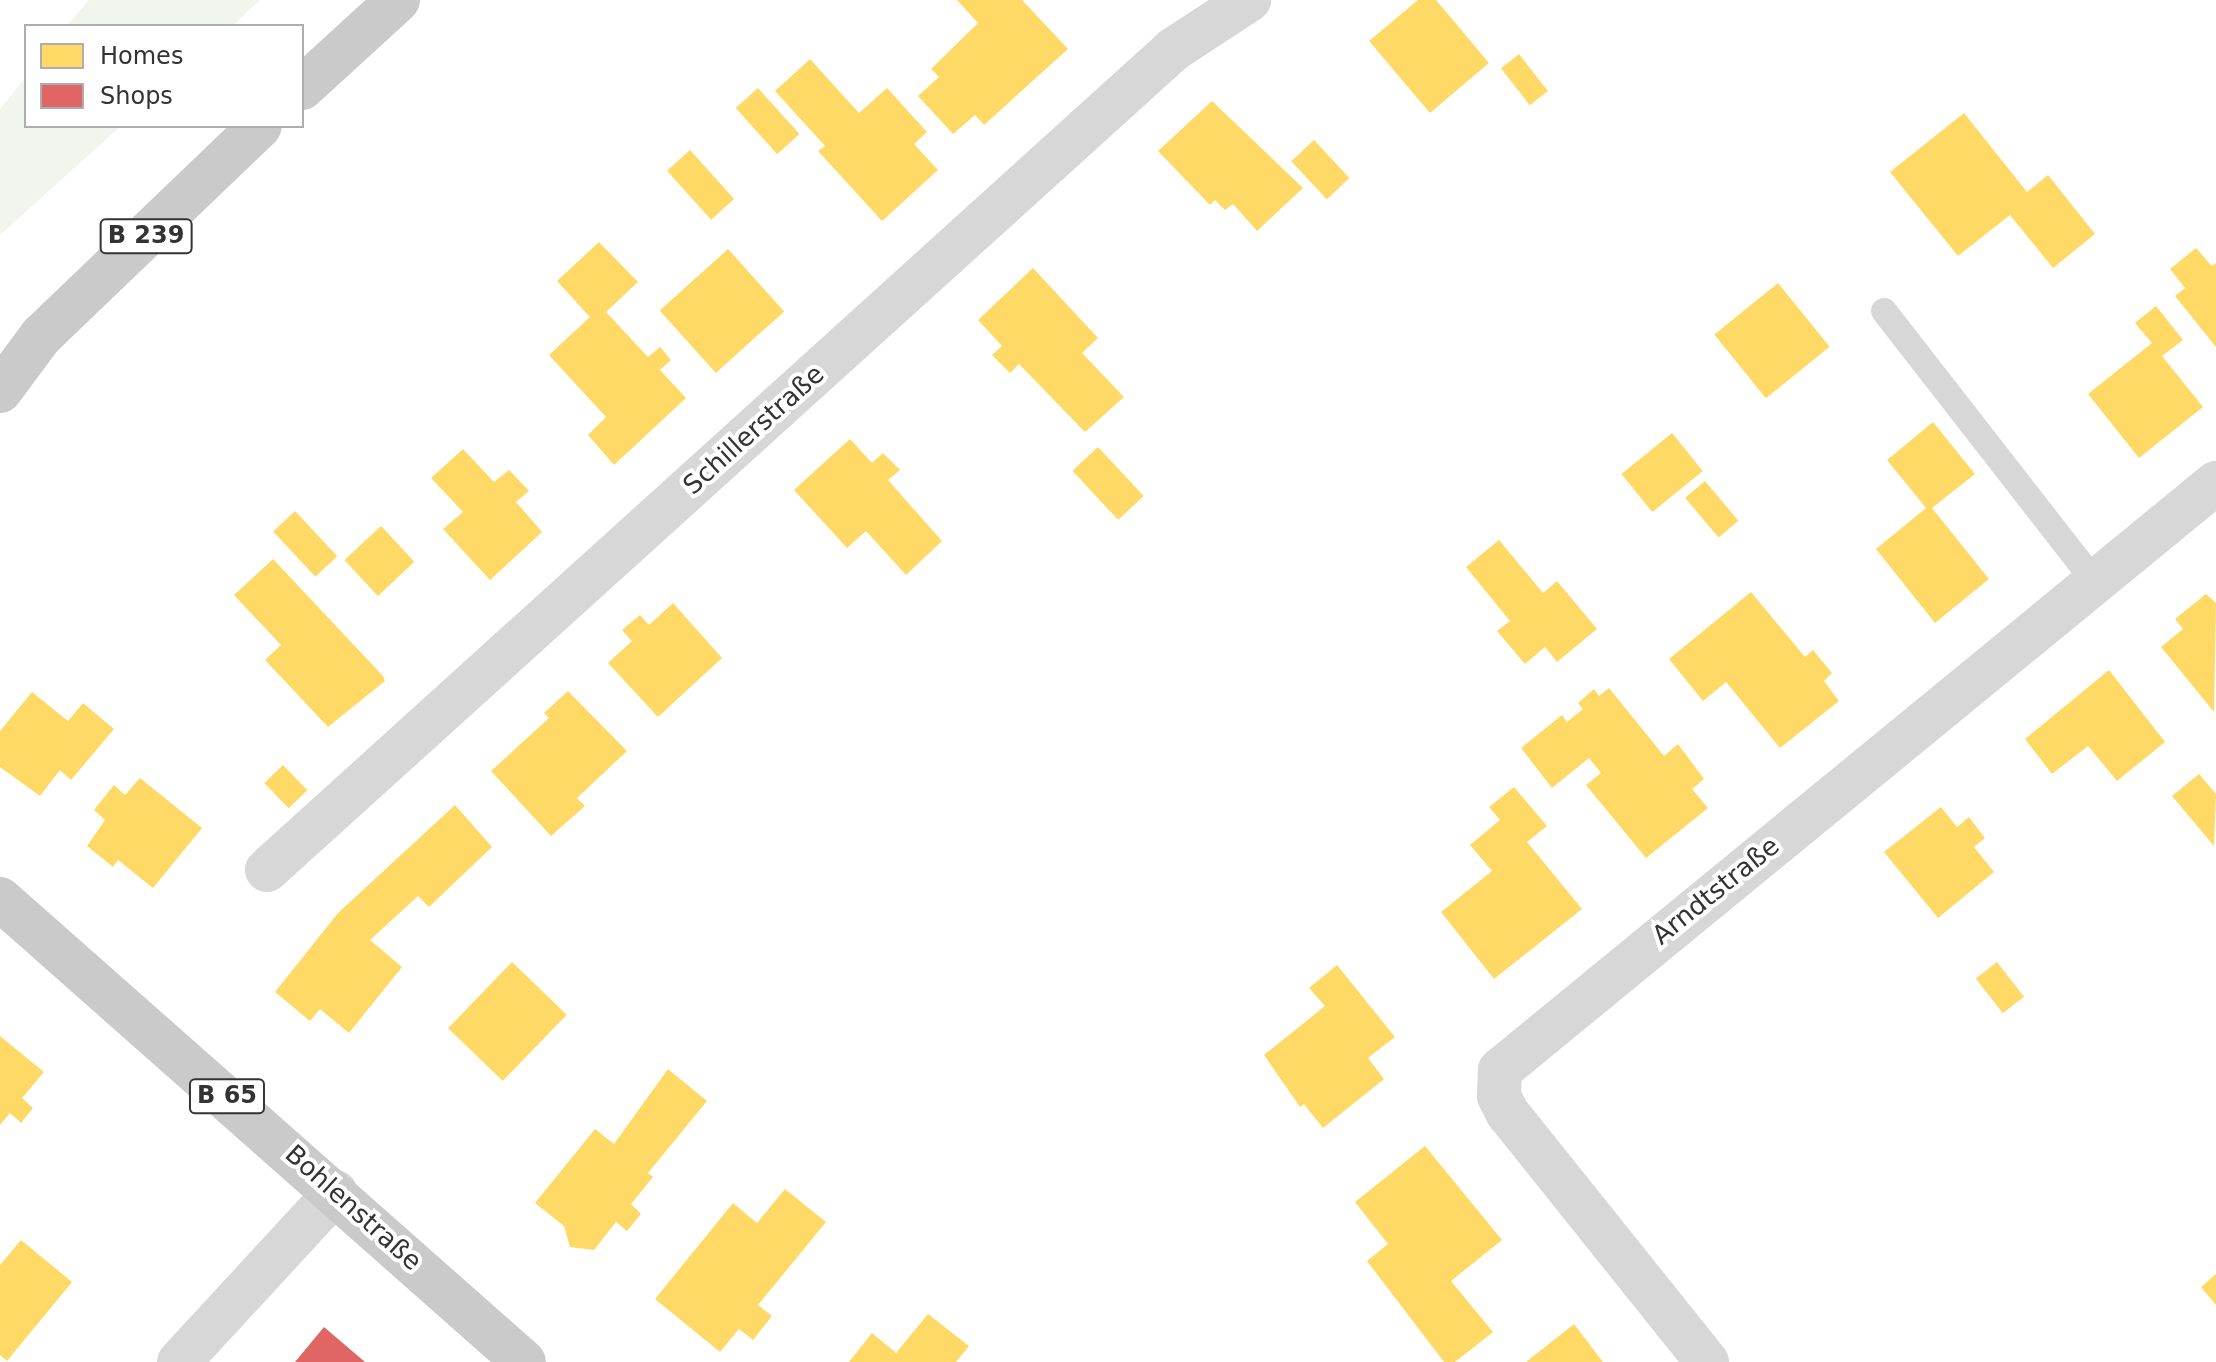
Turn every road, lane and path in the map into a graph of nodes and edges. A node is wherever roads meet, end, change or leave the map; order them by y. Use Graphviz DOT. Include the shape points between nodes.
graph roads {
  1 [pos="398,0"];
  2 [pos="1249,0"];
  3 [pos="304,86"];
  4 [pos="258,128"];
  5 [pos="1884,311"];
  6 [pos="41,336"];
  7 [pos="0,362"];
  8 [pos="0,391"];
  9 [pos="2216,483"];
  10 [pos="2096,583"];
  11 [pos="267,870"];
  12 [pos="0,899"];
  13 [pos="336,1192"];
  14 [pos="179,1362"];
  15 [pos="524,1362"];
  16 [pos="1707,1362"];
  1 -- 3 [label="main road"];
  2 -- 11 [label="street, Schillerstraße" via="1174,49"];
  4 -- 6 [label="main road, B 239"];
  5 -- 10 [label="lane"];
  6 -- 7 [label="main road, B 239"];
  6 -- 8 [label="main road, B 239"];
  9 -- 10 [label="street, Arndtstraße"];
  10 -- 16 [label="street, Arndtstraße" via="1500,1070 1499,1096 1508,1114"];
  12 -- 13 [label="main road, Bohlenstraße / B 65"];
  13 -- 14 [label="street"];
  13 -- 15 [label="main road, Bohlenstraße / B 65"];
}
